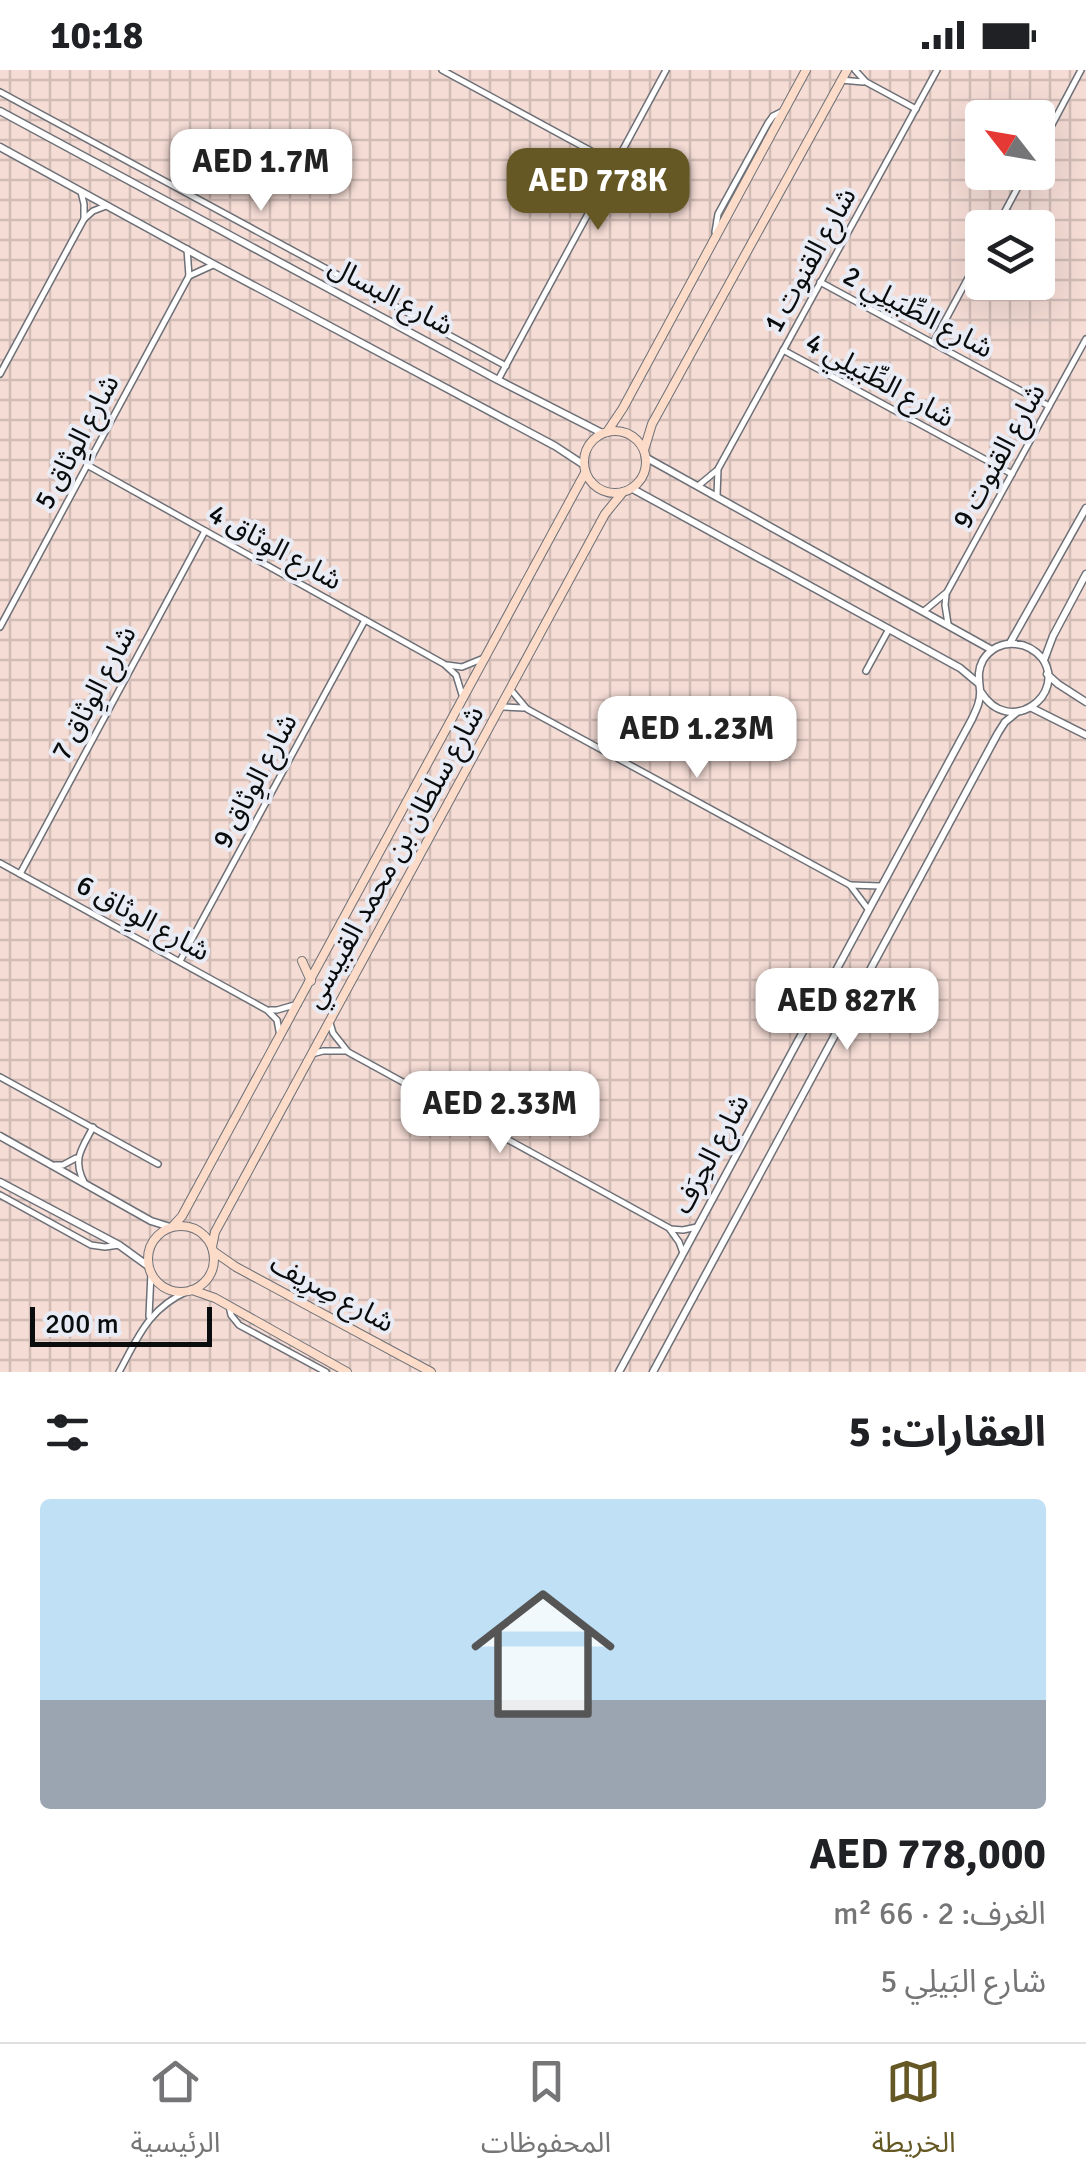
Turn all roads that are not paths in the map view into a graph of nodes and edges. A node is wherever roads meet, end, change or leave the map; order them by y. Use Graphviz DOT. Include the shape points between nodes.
graph roads {
  1 [pos="442,70"];
  2 [pos="666,70"];
  3 [pos="806,70"];
  4 [pos="847,70"];
  5 [pos="855,70"];
  6 [pos="936,70"];
  7 [pos="1082,70"];
  8 [pos="841,80"];
  9 [pos="866,82"];
  10 [pos="0,92"];
  11 [pos="916,109"];
  12 [pos="0,111"];
  13 [pos="1055,120"];
  14 [pos="0,147"];
  15 [pos="615,164"];
  16 [pos="80,190"];
  17 [pos="106,205"];
  18 [pos="84,219"];
  19 [pos="187,250"];
  20 [pos="215,265"];
  21 [pos="189,276"];
  22 [pos="820,282"];
  23 [pos="965,284"];
  24 [pos="1086,339"];
  25 [pos="933,343"];
  26 [pos="783,350"];
  27 [pos="506,366"];
  28 [pos="0,374"];
  29 [pos="498,380"];
  30 [pos="1050,406"];
  31 [pos="605,432"];
  32 [pos="644,454"];
  33 [pos="87,465"];
  34 [pos="585,469"];
  35 [pos="718,469"];
  36 [pos="1012,474"];
  37 [pos="696,487"];
  38 [pos="627,490"];
  39 [pos="717,498"];
  40 [pos="1086,508"];
  41 [pos="204,531"];
  42 [pos="1086,574"];
  43 [pos="947,592"];
  44 [pos="924,611"];
  45 [pos="365,620"];
  46 [pos="948,625"];
  47 [pos="0,627"];
  48 [pos="889,629"];
  49 [pos="1010,643"];
  50 [pos="992,650"];
  51 [pos="486,658"];
  52 [pos="1044,662"];
  53 [pos="444,664"];
  54 [pos="866,671"];
  55 [pos="1047,674"];
  56 [pos="980,687"];
  57 [pos="510,690"];
  58 [pos="463,700"];
  59 [pos="1086,702"];
  60 [pos="502,708"];
  61 [pos="1031,708"];
  62 [pos="527,709"];
  63 [pos="1016,713"];
  64 [pos="1086,735"];
  65 [pos="0,863"];
  66 [pos="20,874"];
  67 [pos="850,885"];
  68 [pos="880,886"];
  69 [pos="868,909"];
  70 [pos="180,961"];
  71 [pos="302,961"];
  72 [pos="311,980"];
  73 [pos="299,1003"];
  74 [pos="266,1010"];
  75 [pos="330,1023"];
  76 [pos="280,1039"];
  77 [pos="348,1052"];
  78 [pos="312,1054"];
  79 [pos="0,1077"];
  80 [pos="93,1128"];
  81 [pos="0,1136"];
  82 [pos="78,1156"];
  83 [pos="158,1164"];
  84 [pos="55,1165"];
  85 [pos="0,1182"];
  86 [pos="84,1182"];
  87 [pos="0,1196"];
  88 [pos="171,1227"];
  89 [pos="697,1227"];
  90 [pos="669,1228"];
  91 [pos="120,1245"];
  92 [pos="212,1249"];
  93 [pos="683,1253"];
  94 [pos="150,1269"];
  95 [pos="190,1291"];
  96 [pos="228,1306"];
  97 [pos="148,1319"];
  98 [pos="119,1372"];
  99 [pos="326,1372"];
  100 [pos="346,1372"];
  101 [pos="431,1372"];
  102 [pos="619,1372"];
  103 [pos="653,1372"];
  1 -- 15 [label="street"];
  2 -- 15 [label="street"];
  3 -- 31 [label="main road"];
  4 -- 8 [label="main road"];
  5 -- 9 [label="street"];
  6 -- 11 [label="street, شارع القنوت 1"];
  7 -- 13 [label="street"];
  8 -- 9 [label="street"];
  8 -- 32 [label="main road" via="652,424"];
  9 -- 11 [label="street"];
  10 -- 27 [label="street"];
  11 -- 22 [label="street, شارع القنوت 1"];
  12 -- 29 [label="street, شارع البسال"];
  14 -- 16 [label="street, شارع البسال"];
  15 -- 27 [label="street"];
  16 -- 17 [label="street, شارع البسال"];
  16 -- 18 [label="street"];
  17 -- 18 [label="street"];
  17 -- 19 [label="street, شارع البسال"];
  18 -- 28 [label="street"];
  19 -- 20 [label="street, شارع البسال"];
  19 -- 21 [label="street"];
  20 -- 21 [label="street"];
  20 -- 34 [label="street, شارع البسال" via="555,446"];
  21 -- 33 [label="street, شارع الوِثاق 5"];
  22 -- 25 [label="street, شارع الطِّبَيلِي 2"];
  22 -- 26 [label="street, شارع القنوت 1"];
  23 -- 25 [label="street"];
  24 -- 30 [label="street, شارع القنوت 9"];
  25 -- 30 [label="street, شارع الطِّبَيلِي 2"];
  26 -- 35 [label="street, شارع القنوت 1"];
  26 -- 36 [label="street, شارع الطِّبَيلِي 4"];
  27 -- 29 [label="street"];
  29 -- 31 [label="street, شارع البسال"];
  30 -- 36 [label="street, شارع القنوت 9"];
  31 -- 32 [label="main road" via="628,434"];
  31 -- 34 [label="main road" via="587,448"];
  32 -- 37 [label="street"];
  32 -- 38 [label="main road" via="644,474"];
  33 -- 41 [label="street, شارع الوِثاق 4"];
  33 -- 47 [label="street, شارع الوِثاق 5"];
  34 -- 38 [label="main road" via="600,490"];
  34 -- 51 [label="main road, شارع سلطان بن محمد القبيسي"];
  35 -- 37 [label="street, شارع القنوت 1"];
  35 -- 39 [label="street, شارع القنوت 1"];
  36 -- 43 [label="street, شارع القنوت 9"];
  37 -- 39 [label="street"];
  38 -- 48 [label="street"];
  38 -- 57 [label="main road, شارع سلطان بن محمد القبيسي" via="606,514"];
  39 -- 44 [label="street"];
  40 -- 49 [label="street"];
  41 -- 45 [label="street, شارع الوِثاق 4"];
  41 -- 66 [label="street, شارع الوِثاق 7"];
  42 -- 52 [label="street"];
  43 -- 44 [label="street, شارع القنوت 9"];
  43 -- 46 [label="street"];
  44 -- 46 [label="street"];
  45 -- 53 [label="street, شارع الوِثاق 4"];
  45 -- 70 [label="street, شارع الوِثاق 9"];
  46 -- 50 [label="street"];
  48 -- 54 [label="street"];
  48 -- 56 [label="street" via="960,668"];
  49 -- 50 [label="street"];
  49 -- 52 [label="street" via="1030,648"];
  50 -- 56 [label="street" via="981,664"];
  51 -- 53 [label="street"];
  51 -- 58 [label="main road, شارع سلطان بن محمد القبيسي"];
  52 -- 55 [label="street"];
  53 -- 58 [label="street" via="456,675"];
  55 -- 59 [label="street"];
  55 -- 61 [label="street" via="1046,690"];
  56 -- 63 [label="street" via="994,708"];
  56 -- 68 [label="street, شارع الحِرَف" via="972,720"];
  57 -- 60 [label="main road, شارع سلطان بن محمد القبيسي"];
  57 -- 62 [label="street"];
  58 -- 72 [label="main road, شارع سلطان بن محمد القبيسي"];
  60 -- 62 [label="street"];
  60 -- 75 [label="main road, شارع سلطان بن محمد القبيسي"];
  61 -- 63 [label="street"];
  61 -- 64 [label="street"];
  62 -- 67 [label="street"];
  63 -- 103 [label="street, شارع الحِرَف" via="936,846"];
  65 -- 66 [label="street, شارع الوِثاق 6"];
  66 -- 70 [label="street, شارع الوِثاق 6"];
  67 -- 68 [label="street"];
  67 -- 69 [label="street"];
  68 -- 69 [label="street, شارع الحِرَف"];
  69 -- 89 [label="street, شارع الحِرَف"];
  70 -- 74 [label="street, شارع الوِثاق 6"];
  71 -- 72 [label="main road"];
  72 -- 73 [label="main road, شارع سلطان بن محمد القبيسي"];
  73 -- 74 [label="street"];
  73 -- 76 [label="main road, شارع سلطان بن محمد القبيسي"];
  74 -- 76 [label="street" via="277,1020"];
  75 -- 77 [label="street"];
  75 -- 78 [label="main road, شارع سلطان بن محمد القبيسي"];
  76 -- 88 [label="main road, شارع سلطان بن محمد القبيسي"];
  77 -- 78 [label="street"];
  77 -- 90 [label="street"];
  78 -- 92 [label="main road, شارع سلطان بن محمد القبيسي"];
  79 -- 80 [label="street"];
  80 -- 82 [label="street"];
  80 -- 83 [label="street"];
  81 -- 84 [label="street"];
  82 -- 84 [label="street"];
  82 -- 86 [label="street"];
  84 -- 86 [label="street"];
  85 -- 91 [label="street"];
  86 -- 88 [label="street"];
  87 -- 91 [label="street" via="90,1245"];
  88 -- 92 [label="main road" via="192,1227"];
  88 -- 94 [label="main road" via="152,1242"];
  89 -- 90 [label="street"];
  89 -- 93 [label="street, شارع الحِرَف"];
  90 -- 93 [label="street"];
  91 -- 94 [label="street"];
  92 -- 95 [label="main road" via="210,1274"];
  92 -- 101 [label="main road, شارع صِرِيف"];
  93 -- 102 [label="street, شارع الحِرَف"];
  94 -- 95 [label="main road" via="170,1290"];
  94 -- 97 [label="street"];
  95 -- 96 [label="main road"];
  95 -- 97 [label="street"];
  96 -- 99 [label="street" via="239,1325"];
  96 -- 100 [label="main road"];
  97 -- 98 [label="street"];
}
